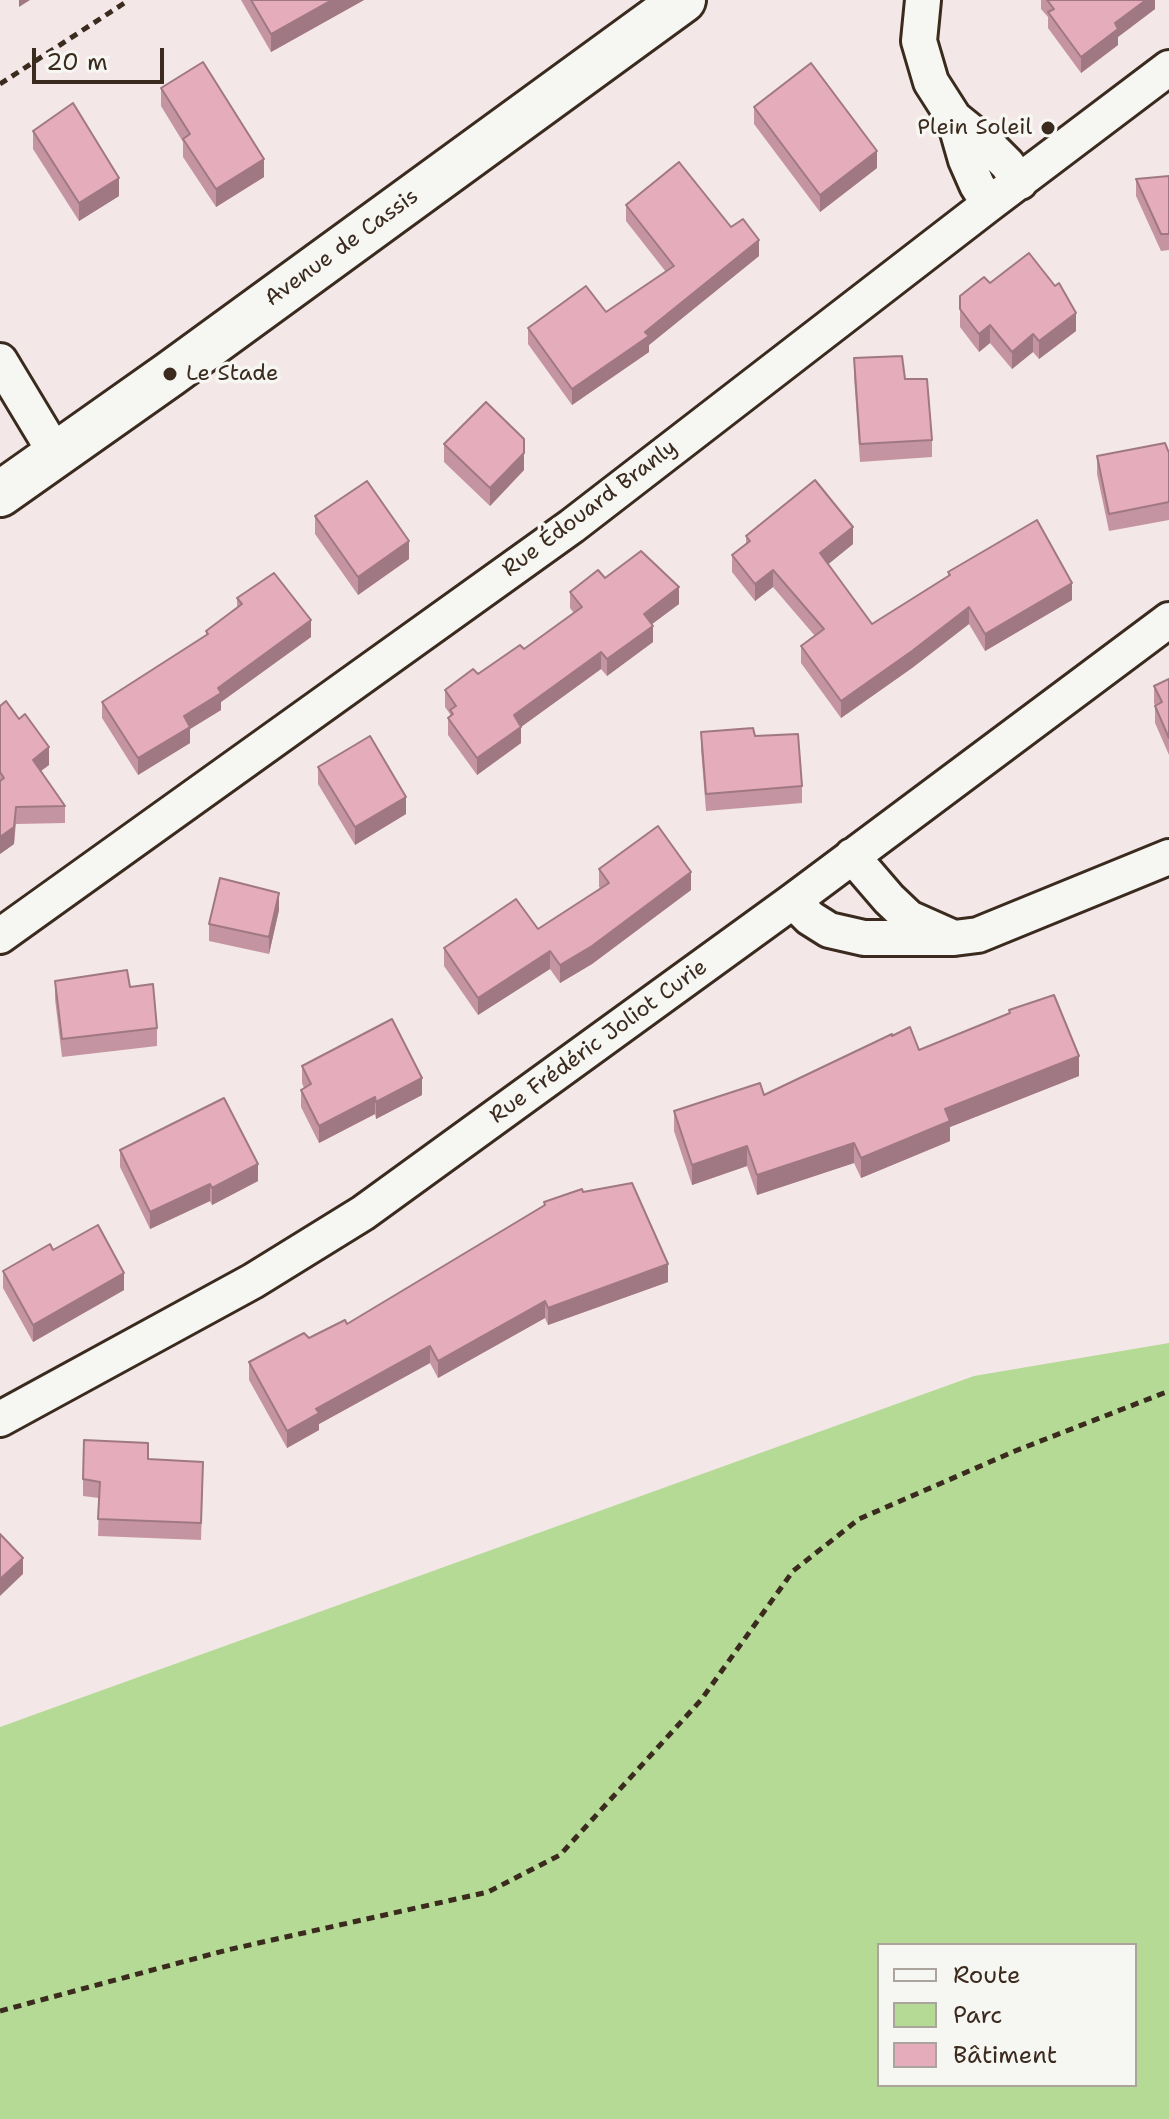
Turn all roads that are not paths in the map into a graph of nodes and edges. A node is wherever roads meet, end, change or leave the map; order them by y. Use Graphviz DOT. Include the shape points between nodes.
graph roads {
  1 [pos="683,0"];
  2 [pos="923,0"];
  3 [pos="1169,68"];
  4 [pos="954,118"];
  5 [pos="1020,182"];
  6 [pos="989,204"];
  7 [pos="0,361"];
  8 [pos="56,454"];
  9 [pos="0,494"];
  10 [pos="1169,620"];
  11 [pos="852,856"];
  12 [pos="1169,857"];
  13 [pos="793,901"];
  14 [pos="0,936"];
  15 [pos="954,938"];
  16 [pos="0,1419"];
  1 -- 8 [label="main road, Avenue de Cassis"];
  2 -- 4 [label="street" via="919,41 931,82"];
  3 -- 5 [label="street, Rue Édouard Branly"];
  4 -- 5 [label="street" via="999,156"];
  4 -- 6 [label="street" via="966,160"];
  5 -- 6 [label="street, Rue Édouard Branly"];
  6 -- 14 [label="street, Rue Édouard Branly" via="572,526"];
  7 -- 8 [label="street"];
  8 -- 9 [label="main road, Avenue de Cassis"];
  10 -- 11 [label="street, Rue Frédéric Joliot Curie"];
  11 -- 13 [label="street, Rue Frédéric Joliot Curie"];
  11 -- 15 [label="street" via="909,918"];
  12 -- 15 [label="street" via="978,935"];
  13 -- 15 [label="street" via="829,930 864,938"];
  13 -- 16 [label="street, Rue Frédéric Joliot Curie" via="363,1213 253,1281"];
}
